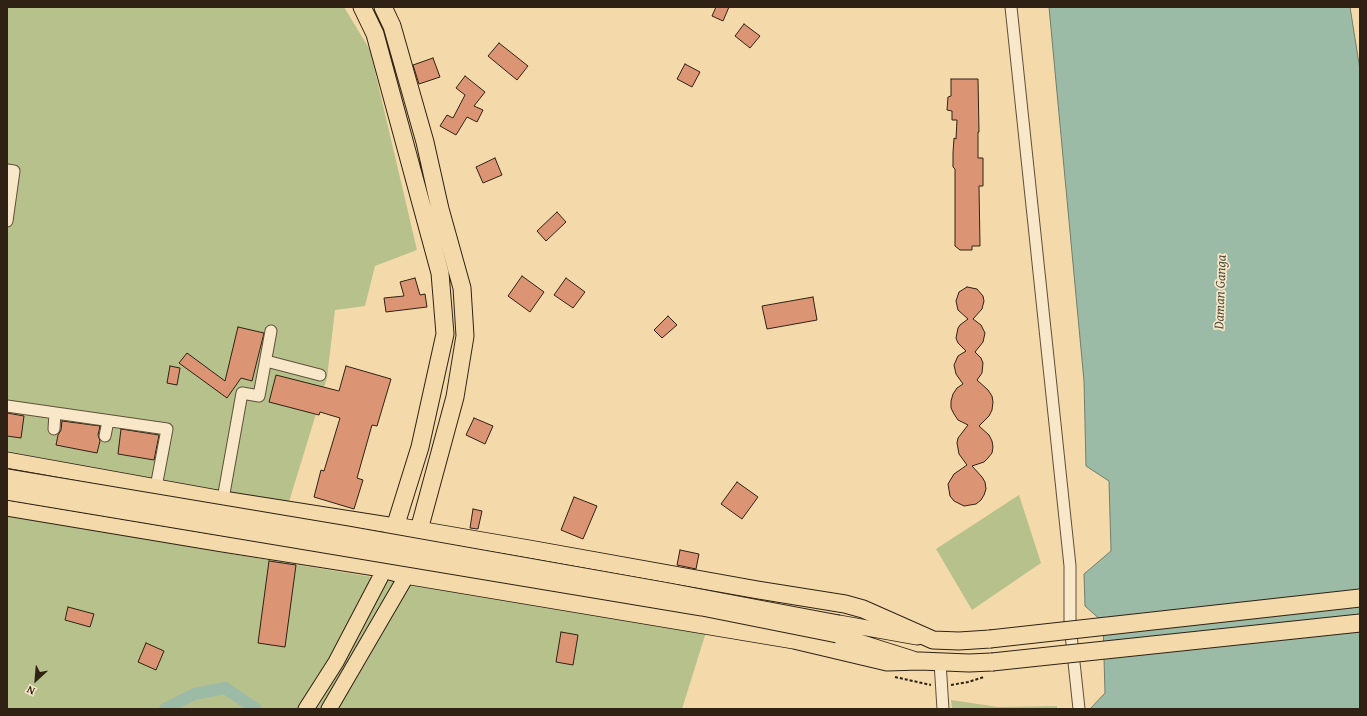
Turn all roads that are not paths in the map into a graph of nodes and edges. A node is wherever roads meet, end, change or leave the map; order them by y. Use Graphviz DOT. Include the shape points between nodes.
graph roads {
  1 [pos="362,7"];
  2 [pos="383,7"];
  3 [pos="1011,7"];
  4 [pos="7,170"];
  5 [pos="7,221"];
  6 [pos="271,331"];
  7 [pos="266,361"];
  8 [pos="320,375"];
  9 [pos="7,406"];
  10 [pos="55,413"];
  11 [pos="108,421"];
  12 [pos="54,429"];
  13 [pos="106,436"];
  14 [pos="7,460"];
  15 [pos="7,477"];
  16 [pos="156,487"];
  17 [pos="7,492"];
  18 [pos="223,499"];
  19 [pos="7,508"];
  20 [pos="395,526"];
  21 [pos="418,530"];
  22 [pos="382,569"];
  23 [pos="405,575"];
  24 [pos="1360,598"];
  25 [pos="1360,623"];
  26 [pos="838,629"];
  27 [pos="933,640"];
  28 [pos="920,661"];
  29 [pos="940,662"];
  30 [pos="306,709"];
  31 [pos="329,709"];
  32 [pos="943,709"];
  33 [pos="1079,709"];
  1 -- 20 [label="highway" via="375,34 440,273 446,334 420,447"];
  2 -- 21 [label="highway" via="392,26 423,135 462,288 466,336 455,396"];
  3 -- 33 [label="street" via="1070,566 1070,625"];
  4 -- 5 [label="street" via="14,171"];
  6 -- 7 [label="street"];
  7 -- 8 [label="street"];
  7 -- 18 [label="street" via="259,396 242,393"];
  9 -- 10 [label="street"];
  10 -- 11 [label="street"];
  10 -- 12 [label="street"];
  11 -- 13 [label="street"];
  11 -- 16 [label="street" via="167,430"];
  14 -- 16 [label="main road"];
  15 -- 26 [label="main road, bridge" via="678,593"];
  16 -- 18 [label="main road"];
  17 -- 26 [label="main road, bridge"];
  18 -- 20 [label="main road"];
  19 -- 22 [label="main road"];
  20 -- 21 [label="highway"];
  20 -- 22 [label="highway"];
  21 -- 23 [label="highway" via="413,555"];
  21 -- 27 [label="highway" via="845,604 863,609"];
  22 -- 23 [label="highway"];
  22 -- 30 [label="main road" via="380,578 336,662"];
  23 -- 28 [label="highway" via="794,640 887,662"];
  23 -- 31 [label="main road"];
  24 -- 27 [label="highway, bridge" via="990,639"];
  25 -- 29 [label="highway, bridge" via="992,662"];
  26 -- 27 [label="main road"];
  26 -- 28 [label="main road"];
  28 -- 29 [label="highway"];
  29 -- 32 [label="street"];
}
